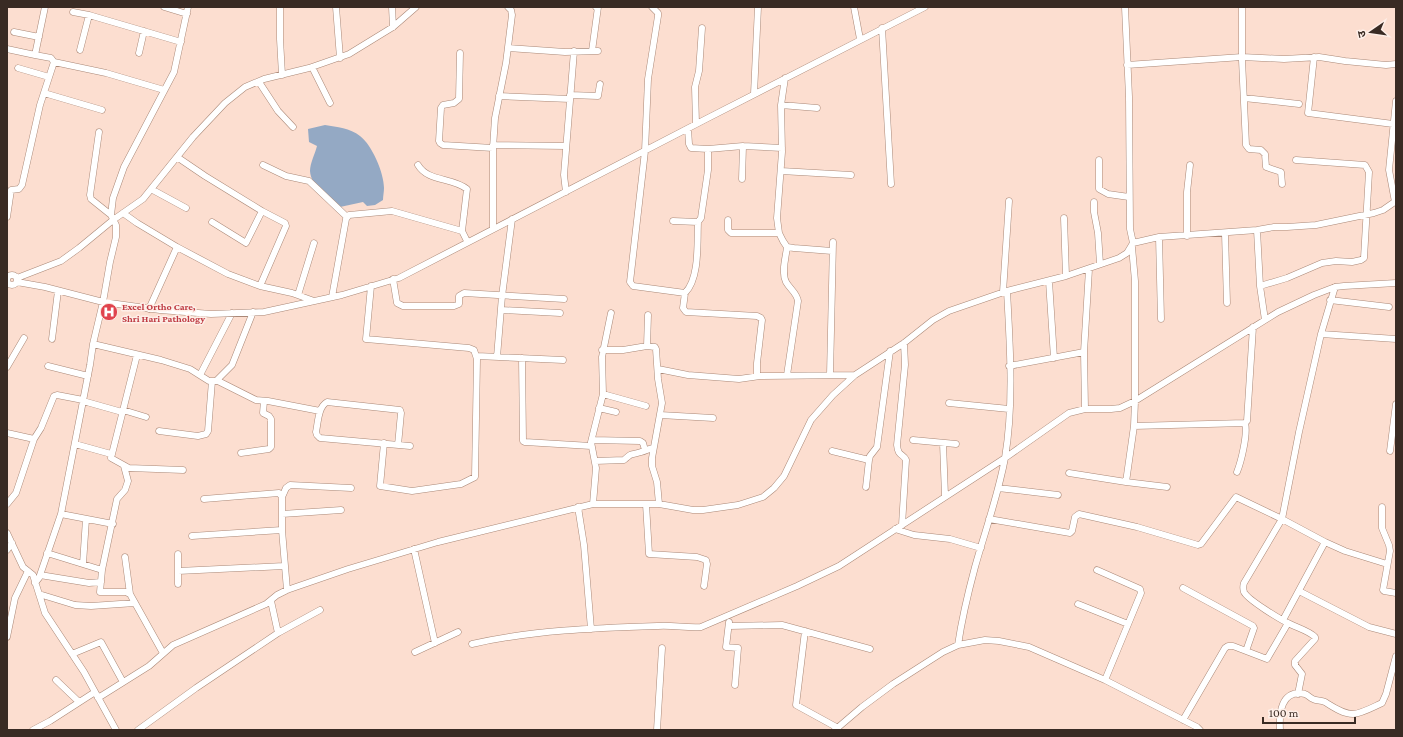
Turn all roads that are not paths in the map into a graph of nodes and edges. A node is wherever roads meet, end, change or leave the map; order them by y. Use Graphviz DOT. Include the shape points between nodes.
graph roads {
  1 [pos="45,7"];
  2 [pos="164,7"];
  3 [pos="188,7"];
  4 [pos="280,7"];
  5 [pos="336,7"];
  6 [pos="392,7"];
  7 [pos="416,7"];
  8 [pos="508,7"];
  9 [pos="596,7"];
  10 [pos="652,7"];
  11 [pos="758,7"];
  12 [pos="854,7"];
  13 [pos="1125,7"];
  14 [pos="1242,7"];
  15 [pos="923,8"];
  16 [pos="73,12"];
  17 [pos="187,14"];
  18 [pos="89,15"];
  19 [pos="393,27"];
  20 [pos="702,28"];
  21 [pos="882,28"];
  22 [pos="144,31"];
  23 [pos="14,32"];
  24 [pos="39,38"];
  25 [pos="860,39"];
  26 [pos="181,42"];
  27 [pos="508,48"];
  28 [pos="7,49"];
  29 [pos="80,50"];
  30 [pos="574,51"];
  31 [pos="139,53"];
  32 [pos="460,53"];
  33 [pos="35,55"];
  34 [pos="1242,57"];
  35 [pos="1314,57"];
  36 [pos="340,58"];
  37 [pos="54,62"];
  38 [pos="1127,64"];
  39 [pos="1396,64"];
  40 [pos="312,67"];
  41 [pos="18,68"];
  42 [pos="282,75"];
  43 [pos="49,77"];
  44 [pos="785,78"];
  45 [pos="259,82"];
  46 [pos="600,84"];
  47 [pos="164,90"];
  48 [pos="44,93"];
  49 [pos="754,94"];
  50 [pos="500,96"];
  51 [pos="570,97"];
  52 [pos="1244,98"];
  53 [pos="1396,101"];
  54 [pos="330,103"];
  55 [pos="1299,104"];
  56 [pos="782,105"];
  57 [pos="816,108"];
  58 [pos="102,110"];
  59 [pos="696,124"];
  60 [pos="1393,124"];
  61 [pos="293,127"];
  62 [pos="688,129"];
  63 [pos="99,132"];
  64 [pos="493,146"];
  65 [pos="566,146"];
  66 [pos="743,146"];
  67 [pos="782,148"];
  68 [pos="708,149"];
  69 [pos="645,151"];
  70 [pos="177,157"];
  71 [pos="1100,160"];
  72 [pos="1296,160"];
  73 [pos="263,165"];
  74 [pos="418,165"];
  75 [pos="1190,165"];
  76 [pos="1288,171"];
  77 [pos="781,172"];
  78 [pos="1281,172"];
  79 [pos="851,174"];
  80 [pos="742,179"];
  81 [pos="891,184"];
  82 [pos="1282,184"];
  83 [pos="151,189"];
  84 [pos="566,192"];
  85 [pos="1130,197"];
  86 [pos="1009,201"];
  87 [pos="1094,202"];
  88 [pos="1395,202"];
  89 [pos="186,208"];
  90 [pos="262,211"];
  91 [pos="123,213"];
  92 [pos="1366,214"];
  93 [pos="7,217"];
  94 [pos="112,217"];
  95 [pos="347,217"];
  96 [pos="1064,218"];
  97 [pos="512,219"];
  98 [pos="728,220"];
  99 [pos="673,221"];
  100 [pos="212,222"];
  101 [pos="698,222"];
  102 [pos="493,228"];
  103 [pos="1257,230"];
  104 [pos="462,231"];
  105 [pos="779,233"];
  106 [pos="1225,233"];
  107 [pos="1187,236"];
  108 [pos="1159,238"];
  109 [pos="467,242"];
  110 [pos="833,242"];
  111 [pos="314,243"];
  112 [pos="1132,245"];
  113 [pos="177,247"];
  114 [pos="787,247"];
  115 [pos="832,251"];
  116 [pos="1100,264"];
  117 [pos="1089,269"];
  118 [pos="1066,276"];
  119 [pos="393,279"];
  120 [pos="7,280"];
  121 [pos="17,280"];
  122 [pos="1049,281"];
  123 [pos="1396,283"];
  124 [pos="260,286"];
  125 [pos="371,286"];
  126 [pos="1260,286"];
  127 [pos="1335,287"];
  128 [pos="58,291"];
  129 [pos="1005,292"];
  130 [pos="685,293"];
  131 [pos="298,295"];
  132 [pos="502,296"];
  133 [pos="332,298"];
  134 [pos="564,299"];
  135 [pos="1330,300"];
  136 [pos="315,301"];
  137 [pos="103,302"];
  138 [pos="1227,303"];
  139 [pos="1389,307"];
  140 [pos="149,309"];
  141 [pos="501,310"];
  142 [pos="253,312"];
  143 [pos="232,313"];
  144 [pos="560,313"];
  145 [pos="611,313"];
  146 [pos="648,315"];
  147 [pos="1161,319"];
  148 [pos="1265,320"];
  149 [pos="1253,327"];
  150 [pos="1321,334"];
  151 [pos="24,338"];
  152 [pos="52,339"];
  153 [pos="1396,339"];
  154 [pos="904,343"];
  155 [pos="93,344"];
  156 [pos="647,346"];
  157 [pos="602,350"];
  158 [pos="890,351"];
  159 [pos="1084,352"];
  160 [pos="137,355"];
  161 [pos="477,356"];
  162 [pos="498,357"];
  163 [pos="522,358"];
  164 [pos="1054,358"];
  165 [pos="563,360"];
  166 [pos="48,366"];
  167 [pos="1010,366"];
  168 [pos="7,367"];
  169 [pos="658,369"];
  170 [pos="200,375"];
  171 [pos="787,375"];
  172 [pos="830,375"];
  173 [pos="855,375"];
  174 [pos="88,376"];
  175 [pos="757,376"];
  176 [pos="214,381"];
  177 [pos="602,394"];
  178 [pos="83,401"];
  179 [pos="264,401"];
  180 [pos="1135,401"];
  181 [pos="949,402"];
  182 [pos="1396,404"];
  183 [pos="646,406"];
  184 [pos="599,408"];
  185 [pos="1009,409"];
  186 [pos="1084,409"];
  187 [pos="123,411"];
  188 [pos="320,411"];
  189 [pos="616,412"];
  190 [pos="660,415"];
  191 [pos="146,417"];
  192 [pos="713,418"];
  193 [pos="1245,423"];
  194 [pos="1134,426"];
  195 [pos="159,432"];
  196 [pos="7,433"];
  197 [pos="34,439"];
  198 [pos="913,440"];
  199 [pos="384,443"];
  200 [pos="591,443"];
  201 [pos="944,443"];
  202 [pos="75,444"];
  203 [pos="956,444"];
  204 [pos="398,445"];
  205 [pos="410,446"];
  206 [pos="653,448"];
  207 [pos="645,450"];
  208 [pos="1390,451"];
  209 [pos="832,452"];
  210 [pos="241,453"];
  211 [pos="111,454"];
  212 [pos="1005,458"];
  213 [pos="869,460"];
  214 [pos="595,461"];
  215 [pos="124,466"];
  216 [pos="184,470"];
  217 [pos="1237,472"];
  218 [pos="1069,473"];
  219 [pos="1126,482"];
  220 [pos="866,487"];
  221 [pos="1167,487"];
  222 [pos="351,488"];
  223 [pos="998,488"];
  224 [pos="1058,495"];
  225 [pos="945,496"];
  226 [pos="282,497"];
  227 [pos="204,499"];
  228 [pos="7,504"];
  229 [pos="593,504"];
  230 [pos="646,504"];
  231 [pos="659,504"];
  232 [pos="1382,507"];
  233 [pos="578,508"];
  234 [pos="341,510"];
  235 [pos="61,514"];
  236 [pos="282,514"];
  237 [pos="86,519"];
  238 [pos="990,519"];
  239 [pos="1282,519"];
  240 [pos="113,524"];
  241 [pos="902,525"];
  242 [pos="896,529"];
  243 [pos="282,530"];
  244 [pos="7,533"];
  245 [pos="192,536"];
  246 [pos="1325,542"];
  247 [pos="12,543"];
  248 [pos="981,548"];
  249 [pos="414,549"];
  250 [pos="7,550"];
  251 [pos="47,553"];
  252 [pos="178,554"];
  253 [pos="125,557"];
  254 [pos="83,564"];
  255 [pos="1387,564"];
  256 [pos="284,566"];
  257 [pos="102,570"];
  258 [pos="1098,570"];
  259 [pos="28,571"];
  260 [pos="178,571"];
  261 [pos="40,575"];
  262 [pos="101,582"];
  263 [pos="36,583"];
  264 [pos="178,584"];
  265 [pos="704,586"];
  266 [pos="1182,588"];
  267 [pos="287,590"];
  268 [pos="1299,591"];
  269 [pos="1396,593"];
  270 [pos="39,594"];
  271 [pos="130,594"];
  272 [pos="270,601"];
  273 [pos="135,603"];
  274 [pos="1078,604"];
  275 [pos="320,610"];
  276 [pos="10,611"];
  277 [pos="728,616"];
  278 [pos="1285,622"];
  279 [pos="1128,624"];
  280 [pos="729,626"];
  281 [pos="8,628"];
  282 [pos="591,629"];
  283 [pos="458,632"];
  284 [pos="805,632"];
  285 [pos="278,633"];
  286 [pos="1396,634"];
  287 [pos="7,637"];
  288 [pos="436,643"];
  289 [pos="472,644"];
  290 [pos="958,645"];
  291 [pos="662,648"];
  292 [pos="870,649"];
  293 [pos="1246,651"];
  294 [pos="415,652"];
  295 [pos="163,653"];
  296 [pos="72,654"];
  297 [pos="1396,656"];
  298 [pos="56,680"];
  299 [pos="1105,680"];
  300 [pos="123,682"];
  301 [pos="735,685"];
  302 [pos="96,694"];
  303 [pos="1298,694"];
  304 [pos="80,702"];
  305 [pos="1183,720"];
  306 [pos="42,728"];
  307 [pos="836,729"];
  308 [pos="33,730"];
  309 [pos="116,730"];
  310 [pos="138,730"];
  311 [pos="657,730"];
  312 [pos="1200,730"];
  313 [pos="1280,730"];
  1 -- 24 [label="street"];
  2 -- 17 [label="street"];
  3 -- 17 [label="street"];
  4 -- 42 [label="street"];
  5 -- 36 [label="street"];
  6 -- 19 [label="street"];
  7 -- 19 [label="street"];
  8 -- 27 [label="street" via="512,15"];
  9 -- 30 [label="street" via="595,51"];
  10 -- 69 [label="street" via="658,12 658,16 648,79"];
  11 -- 49 [label="street"];
  12 -- 25 [label="street"];
  13 -- 38 [label="street"];
  14 -- 34 [label="street"];
  15 -- 21 [label="street"];
  16 -- 18 [label="street"];
  17 -- 26 [label="street"];
  18 -- 22 [label="street"];
  18 -- 29 [label="street"];
  19 -- 36 [label="street"];
  20 -- 59 [label="street" via="699,72 695,87"];
  21 -- 25 [label="street"];
  21 -- 81 [label="street"];
  22 -- 26 [label="street"];
  22 -- 31 [label="street"];
  23 -- 24 [label="street"];
  24 -- 33 [label="street"];
  25 -- 44 [label="street"];
  26 -- 47 [label="street" via="174,72"];
  27 -- 30 [label="street"];
  27 -- 50 [label="street"];
  28 -- 33 [label="street"];
  30 -- 51 [label="street"];
  32 -- 64 [label="street" via="459,99 454,104 441,108 438,140 443,145"];
  33 -- 37 [label="street" via="51,58"];
  34 -- 35 [label="street"];
  34 -- 38 [label="street"];
  34 -- 52 [label="street"];
  35 -- 39 [label="street"];
  35 -- 60 [label="street" via="1308,113"];
  36 -- 40 [label="street"];
  37 -- 43 [label="street"];
  37 -- 47 [label="street" via="106,73"];
  38 -- 85 [label="street"];
  40 -- 42 [label="street"];
  40 -- 54 [label="street"];
  41 -- 43 [label="street"];
  42 -- 45 [label="street"];
  43 -- 48 [label="street"];
  44 -- 49 [label="street"];
  44 -- 56 [label="street"];
  45 -- 61 [label="street" via="278,111"];
  45 -- 70 [label="street" via="245,88 225,103"];
  46 -- 51 [label="street" via="598,96"];
  47 -- 94 [label="street" via="124,168 113,198"];
  48 -- 58 [label="street"];
  48 -- 93 [label="street" via="22,185 19,189 11,190"];
  49 -- 59 [label="street"];
  50 -- 51 [label="street"];
  50 -- 64 [label="street"];
  51 -- 65 [label="street"];
  52 -- 55 [label="street"];
  52 -- 78 [label="street" via="1246,145 1249,150 1261,150 1265,154 1266,167"];
  53 -- 60 [label="street"];
  56 -- 57 [label="street"];
  56 -- 67 [label="street"];
  59 -- 62 [label="street"];
  60 -- 88 [label="street" via="1389,170"];
  62 -- 68 [label="street" via="691,148"];
  62 -- 69 [label="street"];
  63 -- 94 [label="street" via="90,195 91,199"];
  64 -- 65 [label="street"];
  64 -- 102 [label="street"];
  65 -- 84 [label="street"];
  66 -- 67 [label="street"];
  66 -- 68 [label="street"];
  66 -- 80 [label="street"];
  67 -- 77 [label="street"];
  68 -- 101 [label="street" via="708,170 701,218"];
  69 -- 84 [label="street"];
  69 -- 130 [label="street" via="630,282 632,286"];
  70 -- 83 [label="street"];
  70 -- 90 [label="street"];
  71 -- 85 [label="street" via="1099,189 1108,194"];
  72 -- 92 [label="street" via="1365,165 1369,172"];
  73 -- 95 [label="street" via="286,176 309,181"];
  74 -- 104 [label="street" via="427,174 467,189"];
  75 -- 107 [label="street"];
  76 -- 78 [label="street"];
  77 -- 79 [label="street"];
  77 -- 105 [label="street" via="777,218"];
  78 -- 82 [label="street"];
  83 -- 89 [label="street"];
  83 -- 91 [label="street" via="143,199"];
  84 -- 97 [label="street"];
  85 -- 112 [label="street"];
  86 -- 129 [label="street"];
  87 -- 116 [label="street"];
  88 -- 92 [label="street" via="1382,210"];
  90 -- 100 [label="street" via="246,243"];
  90 -- 124 [label="street" via="285,223 286,226"];
  91 -- 94 [label="street"];
  91 -- 113 [label="street"];
  92 -- 103 [label="street" via="1316,225"];
  92 -- 126 [label="street" via="1364,258 1352,262 1336,260 1322,263"];
  94 -- 121 [label="street" via="79,248"];
  94 -- 137 [label="street" via="116,225 116,237"];
  95 -- 104 [label="street" via="392,211"];
  95 -- 133 [label="street"];
  96 -- 118 [label="street"];
  97 -- 102 [label="street"];
  97 -- 132 [label="street"];
  98 -- 105 [label="street" via="730,233"];
  99 -- 101 [label="street"];
  101 -- 130 [label="street" via="696,264 690,288"];
  102 -- 109 [label="street"];
  103 -- 106 [label="street"];
  103 -- 126 [label="street"];
  104 -- 109 [label="street"];
  105 -- 114 [label="street"];
  106 -- 107 [label="street"];
  106 -- 138 [label="street"];
  107 -- 108 [label="street"];
  108 -- 112 [label="street"];
  108 -- 147 [label="street"];
  109 -- 119 [label="street"];
  110 -- 115 [label="street"];
  111 -- 131 [label="street"];
  112 -- 116 [label="street" via="1127,253 1119,258"];
  112 -- 180 [label="street" via="1135,281"];
  113 -- 124 [label="street" via="228,274"];
  113 -- 140 [label="street"];
  114 -- 115 [label="street"];
  114 -- 171 [label="street" via="784,275 798,301"];
  115 -- 172 [label="street"];
  116 -- 117 [label="street"];
  117 -- 118 [label="street"];
  117 -- 159 [label="street"];
  118 -- 122 [label="street"];
  119 -- 125 [label="street"];
  119 -- 132 [label="street" via="397,303 402,306 454,306 459,304 459,296 464,293"];
  120 -- 121 [label="street" via="13,284"];
  121 -- 128 [label="street"];
  122 -- 129 [label="street"];
  122 -- 164 [label="street"];
  123 -- 127 [label="street"];
  124 -- 131 [label="street"];
  125 -- 133 [label="street"];
  125 -- 161 [label="street" via="366,339 469,348 474,350"];
  126 -- 148 [label="street"];
  127 -- 135 [label="street"];
  127 -- 148 [label="street"];
  128 -- 137 [label="street"];
  128 -- 152 [label="street"];
  129 -- 154 [label="street" via="949,311"];
  129 -- 167 [label="street"];
  130 -- 175 [label="street" via="683,308 686,312 761,318"];
  131 -- 136 [label="street"];
  132 -- 134 [label="street"];
  132 -- 141 [label="street"];
  133 -- 136 [label="street"];
  135 -- 139 [label="street"];
  135 -- 150 [label="street"];
  136 -- 142 [label="street"];
  137 -- 140 [label="street"];
  137 -- 155 [label="street"];
  140 -- 143 [label="street" via="211,314"];
  141 -- 144 [label="street"];
  141 -- 162 [label="street"];
  142 -- 143 [label="street"];
  142 -- 176 [label="street" via="232,365"];
  143 -- 170 [label="street"];
  145 -- 157 [label="street"];
  146 -- 156 [label="street"];
  148 -- 149 [label="street"];
  149 -- 180 [label="street"];
  149 -- 193 [label="street"];
  150 -- 153 [label="street"];
  150 -- 239 [label="street"];
  151 -- 168 [label="street"];
  154 -- 158 [label="street"];
  154 -- 241 [label="street" via="905,365 897,445 900,455 906,460"];
  155 -- 160 [label="street"];
  155 -- 174 [label="street"];
  156 -- 157 [label="street"];
  156 -- 169 [label="street" via="656,349"];
  157 -- 177 [label="street"];
  158 -- 173 [label="street"];
  158 -- 213 [label="street" via="877,447"];
  159 -- 164 [label="street"];
  159 -- 186 [label="street"];
  160 -- 170 [label="street" via="190,369"];
  160 -- 187 [label="street"];
  161 -- 162 [label="street"];
  161 -- 199 [label="street" via="475,478 461,484 412,490 380,486"];
  162 -- 163 [label="street"];
  163 -- 165 [label="street"];
  163 -- 200 [label="street" via="523,441"];
  164 -- 167 [label="street"];
  166 -- 174 [label="street"];
  167 -- 185 [label="street"];
  169 -- 175 [label="street" via="717,378 739,379"];
  169 -- 190 [label="street" via="662,403"];
  170 -- 176 [label="street"];
  171 -- 172 [label="street"];
  171 -- 175 [label="street"];
  172 -- 173 [label="street"];
  173 -- 231 [label="street" via="811,420 784,476 764,497 738,505 704,510"];
  174 -- 178 [label="street"];
  176 -- 179 [label="street" via="256,400"];
  176 -- 195 [label="street" via="206,434 198,436"];
  177 -- 183 [label="street"];
  177 -- 184 [label="street"];
  178 -- 187 [label="street"];
  178 -- 197 [label="street" via="55,395"];
  178 -- 202 [label="street"];
  179 -- 188 [label="street"];
  179 -- 210 [label="street" via="262,413 271,419 271,447"];
  180 -- 186 [label="street" via="1120,408"];
  180 -- 194 [label="street"];
  181 -- 185 [label="street"];
  182 -- 208 [label="street"];
  184 -- 189 [label="street"];
  184 -- 200 [label="street"];
  185 -- 212 [label="street"];
  186 -- 212 [label="street" via="1069,413"];
  187 -- 191 [label="street"];
  187 -- 211 [label="street"];
  188 -- 199 [label="street" via="316,432 318,437"];
  188 -- 204 [label="street" via="327,402 400,410"];
  190 -- 192 [label="street"];
  190 -- 206 [label="street"];
  193 -- 194 [label="street"];
  193 -- 217 [label="street" via="1242,455"];
  194 -- 219 [label="street"];
  196 -- 197 [label="street"];
  197 -- 228 [label="street" via="16,493"];
  198 -- 201 [label="street"];
  199 -- 204 [label="street"];
  200 -- 207 [label="street" via="640,441"];
  200 -- 214 [label="street"];
  201 -- 203 [label="street"];
  201 -- 225 [label="street"];
  202 -- 211 [label="street"];
  202 -- 235 [label="street"];
  204 -- 205 [label="street"];
  206 -- 207 [label="street"];
  206 -- 231 [label="street" via="652,466 657,482"];
  207 -- 214 [label="street" via="630,454 624,460"];
  209 -- 213 [label="street"];
  211 -- 215 [label="street" via="111,458"];
  212 -- 223 [label="street"];
  212 -- 225 [label="street"];
  213 -- 220 [label="street"];
  214 -- 229 [label="street"];
  215 -- 216 [label="street"];
  215 -- 240 [label="street" via="128,481 125,490 117,499"];
  218 -- 219 [label="street"];
  219 -- 221 [label="street"];
  222 -- 226 [label="street" via="290,485"];
  223 -- 224 [label="street"];
  223 -- 238 [label="street"];
  225 -- 241 [label="street"];
  226 -- 227 [label="street" via="279,493"];
  226 -- 236 [label="street"];
  229 -- 230 [label="street"];
  229 -- 233 [label="street"];
  230 -- 231 [label="street"];
  230 -- 265 [label="street" via="649,554 697,557 706,560"];
  232 -- 255 [label="street" via="1382,528 1390,548"];
  233 -- 249 [label="street"];
  233 -- 282 [label="street" via="584,545"];
  234 -- 236 [label="street"];
  235 -- 237 [label="street"];
  235 -- 251 [label="street"];
  236 -- 243 [label="street"];
  237 -- 240 [label="street"];
  237 -- 254 [label="street"];
  238 -- 239 [label="street" via="1070,533 1079,514 1137,527 1198,545 1236,497"];
  238 -- 248 [label="street"];
  239 -- 246 [label="street"];
  239 -- 278 [label="street" via="1259,555 1243,588 1248,597"];
  240 -- 257 [label="street"];
  241 -- 242 [label="street"];
  242 -- 248 [label="street" via="914,535 950,538"];
  242 -- 277 [label="street" via="839,566"];
  243 -- 245 [label="street"];
  243 -- 256 [label="street"];
  244 -- 247 [label="street"];
  246 -- 255 [label="street"];
  246 -- 268 [label="street"];
  247 -- 250 [label="street"];
  247 -- 259 [label="street" via="23,567"];
  248 -- 290 [label="street" via="961,621"];
  249 -- 267 [label="street"];
  249 -- 288 [label="street"];
  251 -- 254 [label="street"];
  251 -- 261 [label="street"];
  252 -- 260 [label="street"];
  253 -- 271 [label="street"];
  254 -- 257 [label="street"];
  255 -- 269 [label="street" via="1383,590"];
  256 -- 260 [label="street"];
  256 -- 267 [label="street"];
  257 -- 262 [label="street"];
  258 -- 279 [label="street" via="1140,589 1141,593"];
  259 -- 263 [label="street"];
  259 -- 276 [label="street"];
  260 -- 264 [label="street"];
  261 -- 262 [label="street" via="89,583"];
  261 -- 263 [label="street"];
  262 -- 271 [label="street" via="100,592"];
  263 -- 270 [label="street"];
  266 -- 293 [label="street" via="1253,626"];
  267 -- 272 [label="street"];
  268 -- 278 [label="street"];
  268 -- 286 [label="street" via="1364,625"];
  270 -- 273 [label="street" via="75,605"];
  270 -- 296 [label="street" via="45,613"];
  271 -- 273 [label="street"];
  272 -- 285 [label="street"];
  272 -- 295 [label="street" via="173,645"];
  273 -- 295 [label="street"];
  274 -- 279 [label="street"];
  275 -- 285 [label="street"];
  276 -- 281 [label="street"];
  277 -- 280 [label="street"];
  277 -- 282 [label="street" via="701,627 691,628 667,625"];
  278 -- 293 [label="street" via="1267,659"];
  278 -- 303 [label="street" via="1315,637 1295,661 1302,674"];
  279 -- 299 [label="street"];
  280 -- 284 [label="street" via="782,625"];
  280 -- 301 [label="street" via="726,647 738,648"];
  281 -- 287 [label="street"];
  282 -- 289 [label="street" via="493,639"];
  283 -- 288 [label="street"];
  284 -- 292 [label="street"];
  284 -- 307 [label="street" via="796,705"];
  285 -- 310 [label="street"];
  288 -- 294 [label="street"];
  290 -- 299 [label="street" via="985,640 1029,647"];
  290 -- 307 [label="street" via="893,684"];
  291 -- 311 [label="street"];
  293 -- 305 [label="street" via="1233,646 1225,648"];
  295 -- 300 [label="street" via="149,666"];
  296 -- 300 [label="street" via="101,642"];
  296 -- 302 [label="street"];
  297 -- 303 [label="street" via="1382,703 1369,709 1354,714 1348,713 1305,694"];
  298 -- 304 [label="street"];
  299 -- 305 [label="street"];
  300 -- 302 [label="street"];
  302 -- 304 [label="street"];
  302 -- 309 [label="street"];
  303 -- 313 [label="street" via="1284,700"];
  304 -- 306 [label="street"];
  305 -- 312 [label="street"];
  306 -- 308 [label="street"];
}
